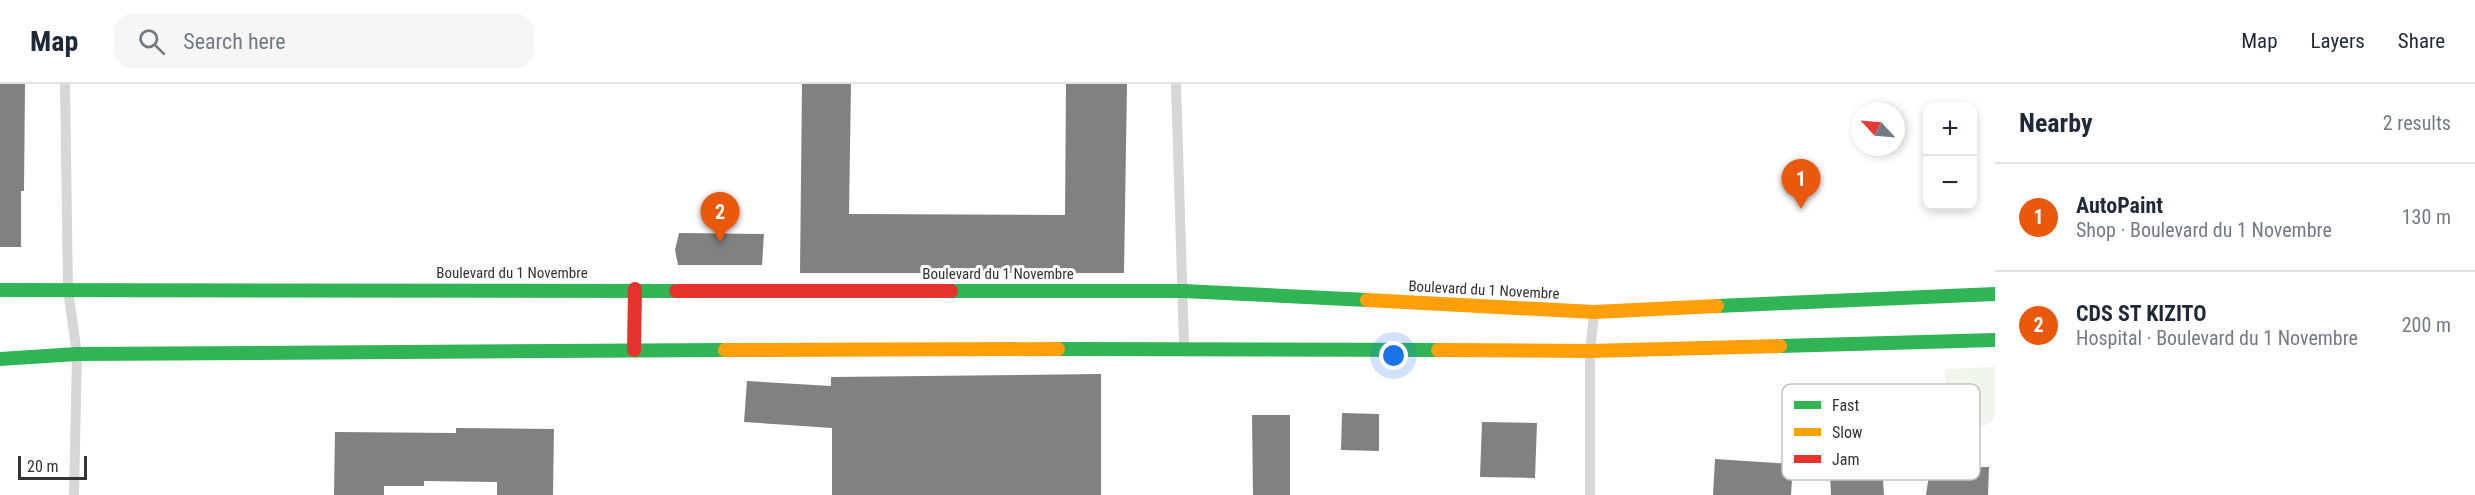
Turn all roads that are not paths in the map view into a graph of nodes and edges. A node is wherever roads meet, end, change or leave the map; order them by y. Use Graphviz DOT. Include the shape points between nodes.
graph roads {
  1 [pos="65,84"];
  2 [pos="1176,84"];
  3 [pos="635,289"];
  4 [pos="0,290"];
  5 [pos="68,290"];
  6 [pos="1183,291"];
  7 [pos="1995,294"];
  8 [pos="1594,312"];
  9 [pos="1995,340"];
  10 [pos="1184,348"];
  11 [pos="634,350"];
  12 [pos="1590,351"];
  13 [pos="77,354"];
  14 [pos="0,358"];
  15 [pos="74,495"];
  16 [pos="1590,495"];
  1 -- 5 [label="lane"];
  2 -- 6 [label="lane"];
  3 -- 5 [label="main road, Boulevard du 1 Novembre"];
  3 -- 6 [label="main road, Boulevard du 1 Novembre"];
  3 -- 11 [label="main road"];
  4 -- 5 [label="main road, Boulevard du 1 Novembre"];
  5 -- 13 [label="lane"];
  6 -- 8 [label="main road, Boulevard du 1 Novembre"];
  6 -- 10 [label="lane"];
  7 -- 8 [label="main road, Boulevard du 1 Novembre"];
  8 -- 12 [label="lane"];
  9 -- 12 [label="main road"];
  10 -- 11 [label="main road"];
  10 -- 12 [label="main road"];
  11 -- 13 [label="main road"];
  12 -- 16 [label="lane"];
  13 -- 14 [label="main road"];
  13 -- 15 [label="lane"];
}
